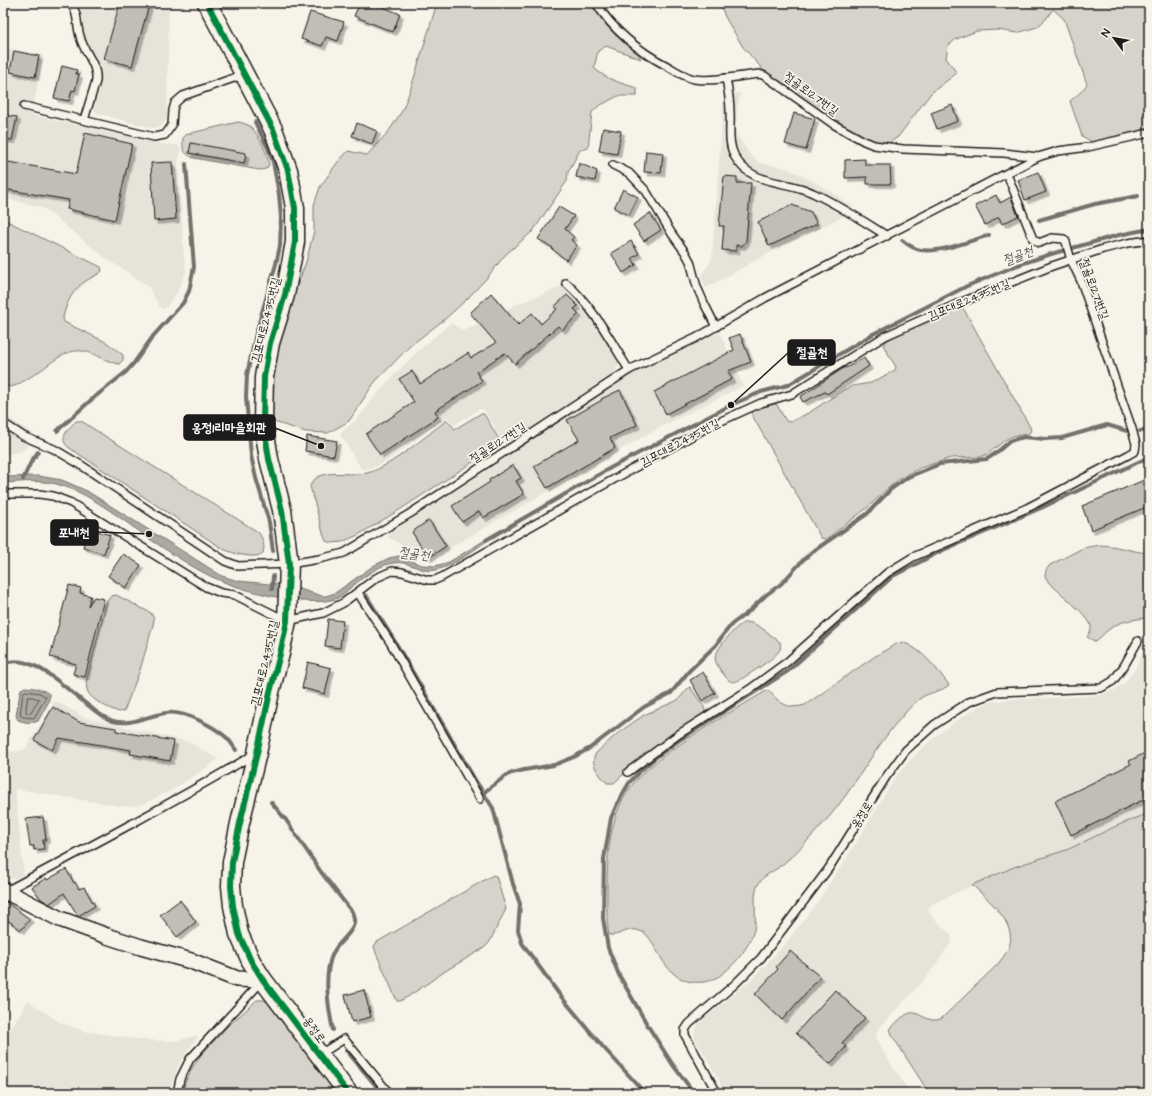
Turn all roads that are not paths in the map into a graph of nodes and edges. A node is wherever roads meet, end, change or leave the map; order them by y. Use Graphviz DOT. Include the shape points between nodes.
graph roads {
  1 [pos="70,3"];
  2 [pos="207,3"];
  3 [pos="596,3"];
  4 [pos="245,74"];
  5 [pos="726,78"];
  6 [pos="24,106"];
  7 [pos="84,120"];
  8 [pos="1149,133"];
  9 [pos="1038,158"];
  10 [pos="614,165"];
  11 [pos="1007,174"];
  12 [pos="887,236"];
  13 [pos="1149,240"];
  14 [pos="1071,258"];
  15 [pos="566,283"];
  16 [pos="716,327"];
  17 [pos="629,370"];
  18 [pos="3,423"];
  19 [pos="3,494"];
  20 [pos="288,569"];
  21 [pos="358,593"];
  22 [pos="287,614"];
  23 [pos="1138,641"];
  24 [pos="257,753"];
  25 [pos="628,772"];
  26 [pos="480,799"];
  27 [pos="4,890"];
  28 [pos="263,980"];
  29 [pos="318,1055"];
  30 [pos="176,1093"];
  31 [pos="348,1093"];
  32 [pos="389,1093"];
  33 [pos="717,1093"];
  1 -- 7 [label="lane" via="75,9 79,36 97,74"];
  2 -- 4 [label="street, 김포대로2435번길"];
  3 -- 5 [label="lane, 절골로127번길" via="604,16 643,53 694,79"];
  4 -- 7 [label="lane" via="183,96 175,103 172,124 165,135 154,136"];
  4 -- 20 [label="street, 김포대로2435번길" via="273,129 288,170 295,208 295,242 285,295 270,343 264,377 263,421 269,459 282,510"];
  5 -- 9 [label="lane, 절골로127번길" via="758,74 765,76 833,124 874,145 903,149 1004,153"];
  5 -- 12 [label="lane" via="730,110 729,137 735,157 748,172 767,181 812,192 845,209"];
  6 -- 7 [label="lane"];
  8 -- 9 [label="lane, 절골로127번길" via="1058,151"];
  9 -- 11 [label="lane, 절골로127번길"];
  10 -- 16 [label="lane" via="629,173 646,191 685,252 697,287"];
  11 -- 12 [label="lane, 절골로127번길"];
  11 -- 14 [label="lane, 절골로127번길" via="1033,239 1038,242 1060,238 1066,242"];
  12 -- 16 [label="lane, 절골로127번길" via="765,298"];
  13 -- 14 [label="lane, 김포대로2435번길"];
  14 -- 21 [label="lane, 김포대로2435번길" via="885,336 792,394 761,403 710,426 442,577 428,580 392,571 376,578"];
  14 -- 25 [label="lane, 절골로127번길" via="1132,429 1135,450 1027,508 913,557 887,572 787,662 750,689 678,734"];
  15 -- 17 [label="lane" via="591,310"];
  16 -- 17 [label="lane, 절골로127번길"];
  17 -- 20 [label="lane, 절골로127번길" via="411,514 344,553"];
  18 -- 20 [label="lane" via="81,465 225,560 238,566"];
  19 -- 22 [label="lane, 김포대로2435번길" via="39,494 71,503 206,587"];
  20 -- 22 [label="street, 김포대로2435번길"];
  21 -- 22 [label="lane, 김포대로2435번길" via="343,604 323,613"];
  21 -- 26 [label="lane" via="390,642"];
  22 -- 24 [label="street, 김포대로2435번길"];
  23 -- 33 [label="lane, 옹정로" via="1114,681 1101,688 997,692 969,702 934,725 906,750 829,868 761,958 685,1030 690,1046"];
  24 -- 27 [label="lane"];
  24 -- 28 [label="street, 김포대로2435번길" via="235,846 231,886 239,934"];
  27 -- 28 [label="street" via="60,919 107,936 191,961 237,979"];
  28 -- 29 [label="street, 옹정로"];
  28 -- 30 [label="lane" via="190,1059"];
  29 -- 31 [label="street, 옹정로"];
  29 -- 32 [label="lane" via="344,1039"];
}
